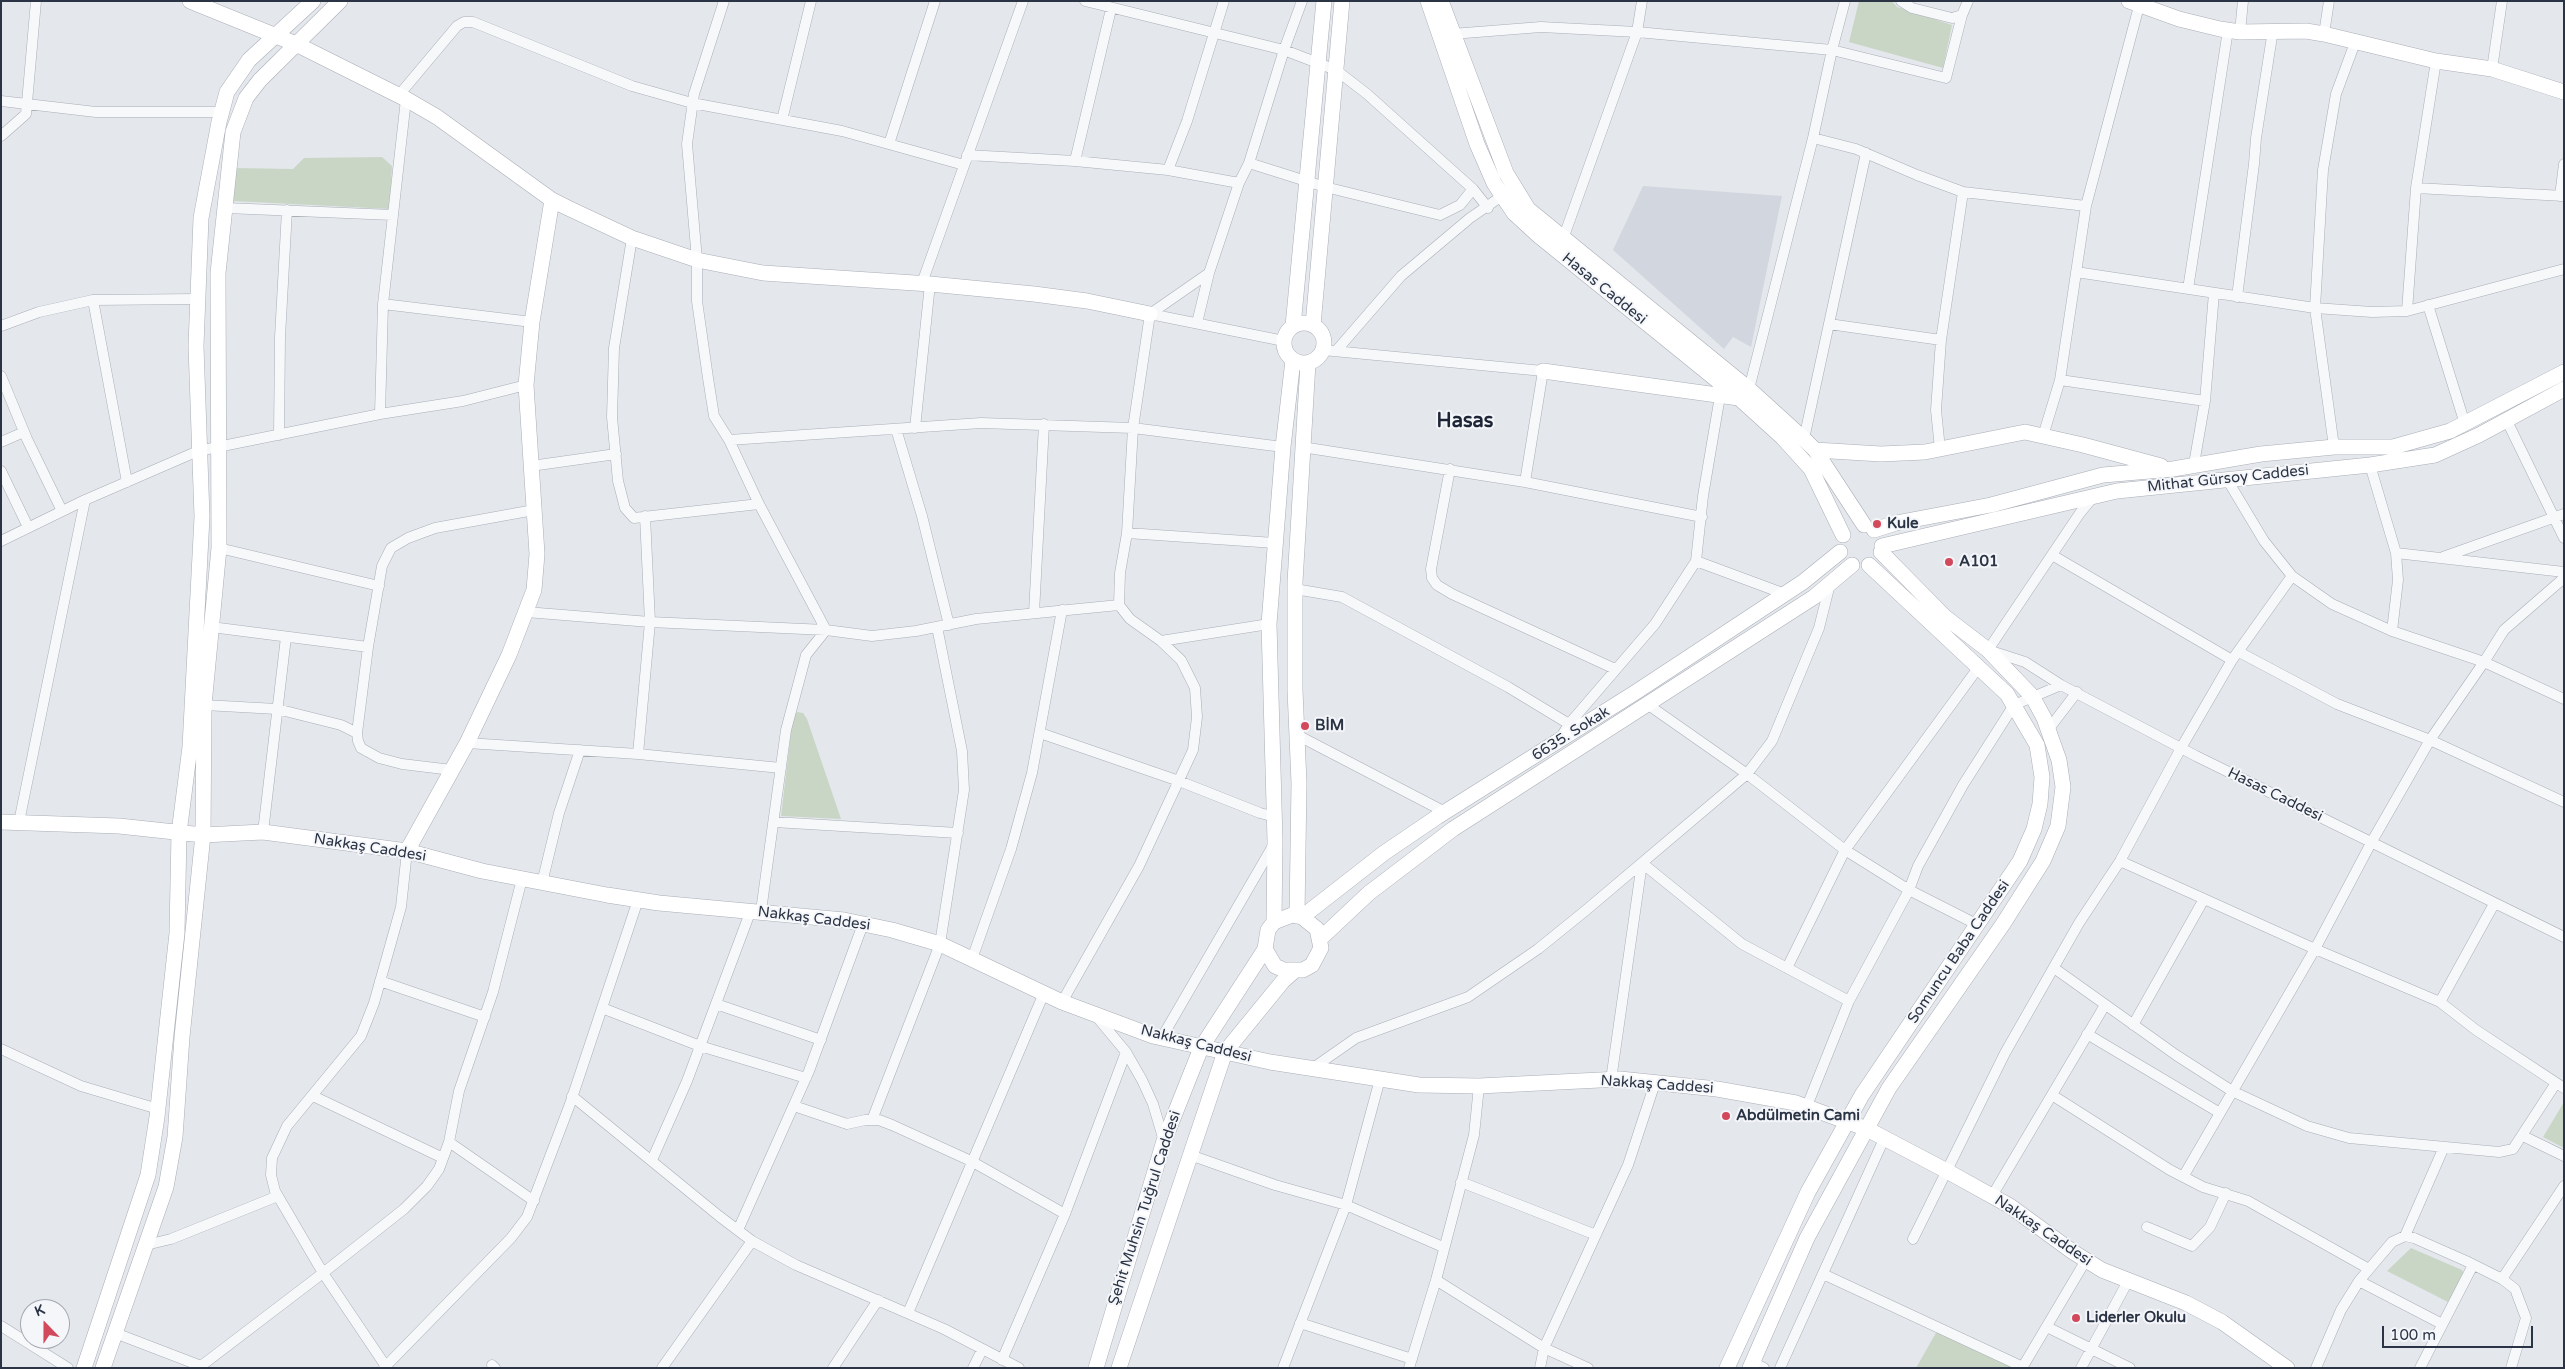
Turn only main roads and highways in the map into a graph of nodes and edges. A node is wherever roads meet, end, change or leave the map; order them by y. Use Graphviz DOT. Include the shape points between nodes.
graph roads {
  1 [pos="190,1"];
  2 [pos="313,1"];
  3 [pos="340,1"];
  4 [pos="1324,1"];
  5 [pos="1342,1"];
  6 [pos="1428,1"];
  7 [pos="1440,1"];
  8 [pos="2134,3"];
  9 [pos="276,36"];
  10 [pos="296,44"];
  11 [pos="2564,92"];
  12 [pos="552,200"];
  13 [pos="1150,314"];
  14 [pos="1314,325"];
  15 [pos="1293,326"];
  16 [pos="1293,360"];
  17 [pos="1308,363"];
  18 [pos="1543,371"];
  19 [pos="2564,372"];
  20 [pos="2564,389"];
  21 [pos="1744,393"];
  22 [pos="1815,450"];
  23 [pos="2172,469"];
  24 [pos="1869,528"];
  25 [pos="1843,534"];
  26 [pos="1881,549"];
  27 [pos="1840,552"];
  28 [pos="1852,565"];
  29 [pos="1869,565"];
  30 [pos="1,822"];
  31 [pos="179,832"];
  32 [pos="203,835"];
  33 [pos="407,852"];
  34 [pos="1300,916"];
  35 [pos="1274,922"];
  36 [pos="1321,938"];
  37 [pos="1265,949"];
  38 [pos="1293,972"];
  39 [pos="1201,1048"];
  40 [pos="1225,1052"];
  41 [pos="1847,1122"];
  42 [pos="1866,1129"];
  43 [pos="1756,1366"];
  44 [pos="84,1368"];
  45 [pos="103,1368"];
  46 [pos="1096,1368"];
  47 [pos="1119,1368"];
  48 [pos="1727,1368"];
  49 [pos="2286,1368"];
  1 -- 9 [label="main road"];
  2 -- 9 [label="main road"];
  3 -- 10 [label="main road"];
  4 -- 15 [label="main road"];
  5 -- 14 [label="main road"];
  6 -- 21 [label="main road, Hasas Caddesi" via="1477,144 1502,196 1514,212 1539,236"];
  7 -- 21 [label="main road, Hasas Caddesi" via="1510,180 1528,209"];
  8 -- 11 [label="main road" via="2179,19 2234,31 2306,31 2356,40 2436,61 2492,69"];
  9 -- 10 [label="main road"];
  9 -- 31 [label="main road" via="249,60 227,92 201,218 196,346 202,518 190,748"];
  10 -- 12 [label="main road" via="403,97 462,134"];
  10 -- 32 [label="main road" via="246,98 233,132 218,273 219,548 204,705"];
  12 -- 13 [label="main road" via="632,238 697,260 763,273 926,284 1079,300"];
  12 -- 33 [label="main road" via="532,322 526,385 537,554 534,590 509,656 467,743"];
  14 -- 15 [label="main road" via="1303,323"];
  14 -- 17 [label="main road" via="1329,351"];
  15 -- 16 [label="main road" via="1286,332 1284,341 1285,352"];
  16 -- 17 [label="main road"];
  16 -- 35 [label="main road" via="1269,624 1276,817"];
  17 -- 34 [label="main road" via="1294,589"];
  18 -- 21 [label="main road" via="1720,396"];
  19 -- 23 [label="main road, Mithat Gürsoy Caddesi" via="2465,424 2421,441 2392,447 2334,447"];
  20 -- 26 [label="main road, Mithat Gürsoy Caddesi" via="2435,455 2370,465 2117,491"];
  21 -- 22 [label="main road, Hasas Caddesi"];
  21 -- 25 [label="main road, Hasas Caddesi" via="1811,469"];
  22 -- 23 [label="main road, Mithat Gürsoy Caddesi" via="1881,454 1925,452 2025,432"];
  22 -- 24 [label="main road, Hasas Caddesi"];
  23 -- 24 [label="main road, Mithat Gürsoy Caddesi" via="2103,475 1991,505"];
  24 -- 25 [label="main road" via="1852,527"];
  24 -- 26 [label="main road"];
  25 -- 27 [label="main road"];
  26 -- 29 [label="main road"];
  26 -- 42 [label="main road, Somuncu Baba Caddesi" via="1945,617 1988,650 2032,696 2059,760 2064,787 2058,826 2043,862 1889,1088"];
  27 -- 28 [label="main road"];
  27 -- 34 [label="main road, 6635. Sokak" via="1785,594 1384,853"];
  28 -- 29 [label="main road"];
  28 -- 36 [label="main road, 6635. Sokak" via="1814,597 1446,834 1369,893"];
  29 -- 41 [label="main road, Somuncu Baba Caddesi" via="2007,694 2037,745 2042,777 2034,829 2020,861"];
  30 -- 31 [label="main road, Nakkaş Caddesi" via="119,826"];
  31 -- 32 [label="main road, Nakkaş Caddesi"];
  31 -- 44 [label="main road" via="177,934 148,1175"];
  32 -- 33 [label="main road, Nakkaş Caddesi" via="263,832"];
  32 -- 45 [label="main road" via="175,1137 166,1187"];
  33 -- 39 [label="main road, Nakkaş Caddesi" via="522,879 638,900 863,924 940,944 1062,1002 1161,1039"];
  34 -- 35 [label="main road" via="1283,917"];
  34 -- 36 [label="main road" via="1317,929"];
  35 -- 37 [label="main road" via="1268,930"];
  36 -- 38 [label="main road" via="1318,957 1303,970"];
  37 -- 38 [label="main road" via="1275,966"];
  37 -- 39 [label="main road, Şehit Muhsin Tuğrul Caddesi"];
  38 -- 40 [label="main road, Şehit Muhsin Tuğrul Caddesi"];
  39 -- 40 [label="main road, Nakkaş Caddesi"];
  39 -- 46 [label="main road, Şehit Muhsin Tuğrul Caddesi" via="1164,1141"];
  40 -- 41 [label="main road, Nakkaş Caddesi" via="1418,1085 1479,1086 1611,1080 1716,1089 1807,1106"];
  40 -- 47 [label="main road, Şehit Muhsin Tuğrul Caddesi"];
  41 -- 42 [label="main road, Nakkaş Caddesi"];
  41 -- 48 [label="main road, Somuncu Baba Caddesi" via="1808,1192"];
  42 -- 43 [label="main road, Somuncu Baba Caddesi" via="1807,1238"];
  42 -- 49 [label="main road, Nakkaş Caddesi" via="2010,1206 2086,1260 2222,1322"];
}
